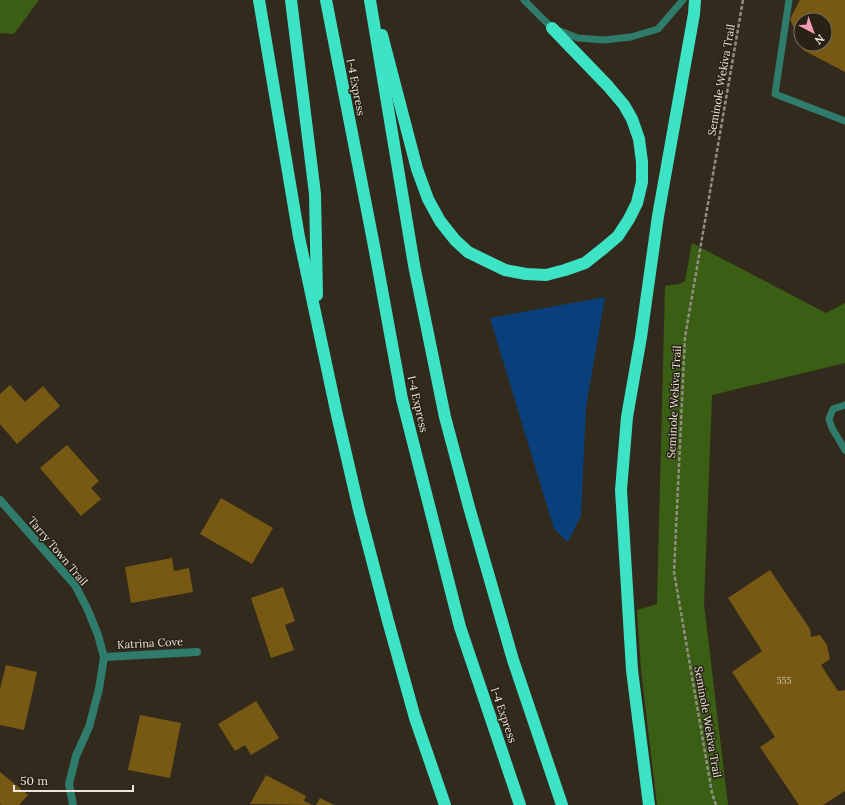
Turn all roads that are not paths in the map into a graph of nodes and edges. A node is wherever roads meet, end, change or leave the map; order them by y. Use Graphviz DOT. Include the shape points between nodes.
graph roads {
  1 [pos="259,0"];
  2 [pos="291,0"];
  3 [pos="326,0"];
  4 [pos="370,0"];
  5 [pos="373,0"];
  6 [pos="524,0"];
  7 [pos="683,0"];
  8 [pos="695,0"];
  9 [pos="789,0"];
  10 [pos="552,28"];
  11 [pos="845,121"];
  12 [pos="317,326"];
  13 [pos="845,405"];
  14 [pos="845,450"];
  15 [pos="0,500"];
  16 [pos="197,652"];
  17 [pos="104,657"];
  18 [pos="73,805"];
  19 [pos="445,805"];
  20 [pos="520,805"];
  21 [pos="562,805"];
  22 [pos="649,805"];
  1 -- 12 [label="highway" via="299,237"];
  2 -- 12 [label="highway" via="315,194"];
  3 -- 20 [label="highway, I-4 Express" via="402,399 460,627"];
  4 -- 21 [label="highway" via="414,265 446,416 513,660"];
  5 -- 10 [label="highway" via="417,169 428,199 440,221 468,252 505,270 526,274 546,275 565,270 585,262 604,248 618,236 630,219 642,182 639,139 624,105"];
  6 -- 10 [label="lane"];
  7 -- 10 [label="lane" via="658,29 631,37 604,40 578,38"];
  8 -- 22 [label="highway" via="627,417 621,490 632,670"];
  9 -- 11 [label="lane" via="775,94"];
  12 -- 19 [label="highway" via="359,510 386,614 415,718"];
  13 -- 14 [label="lane" via="833,409 829,419"];
  15 -- 17 [label="street, Tarry Town Trail" via="74,585 87,608"];
  16 -- 17 [label="street, Katrina Cove"];
  17 -- 18 [label="street, Tarry Town Trail" via="99,690 76,756 70,784"];
}
